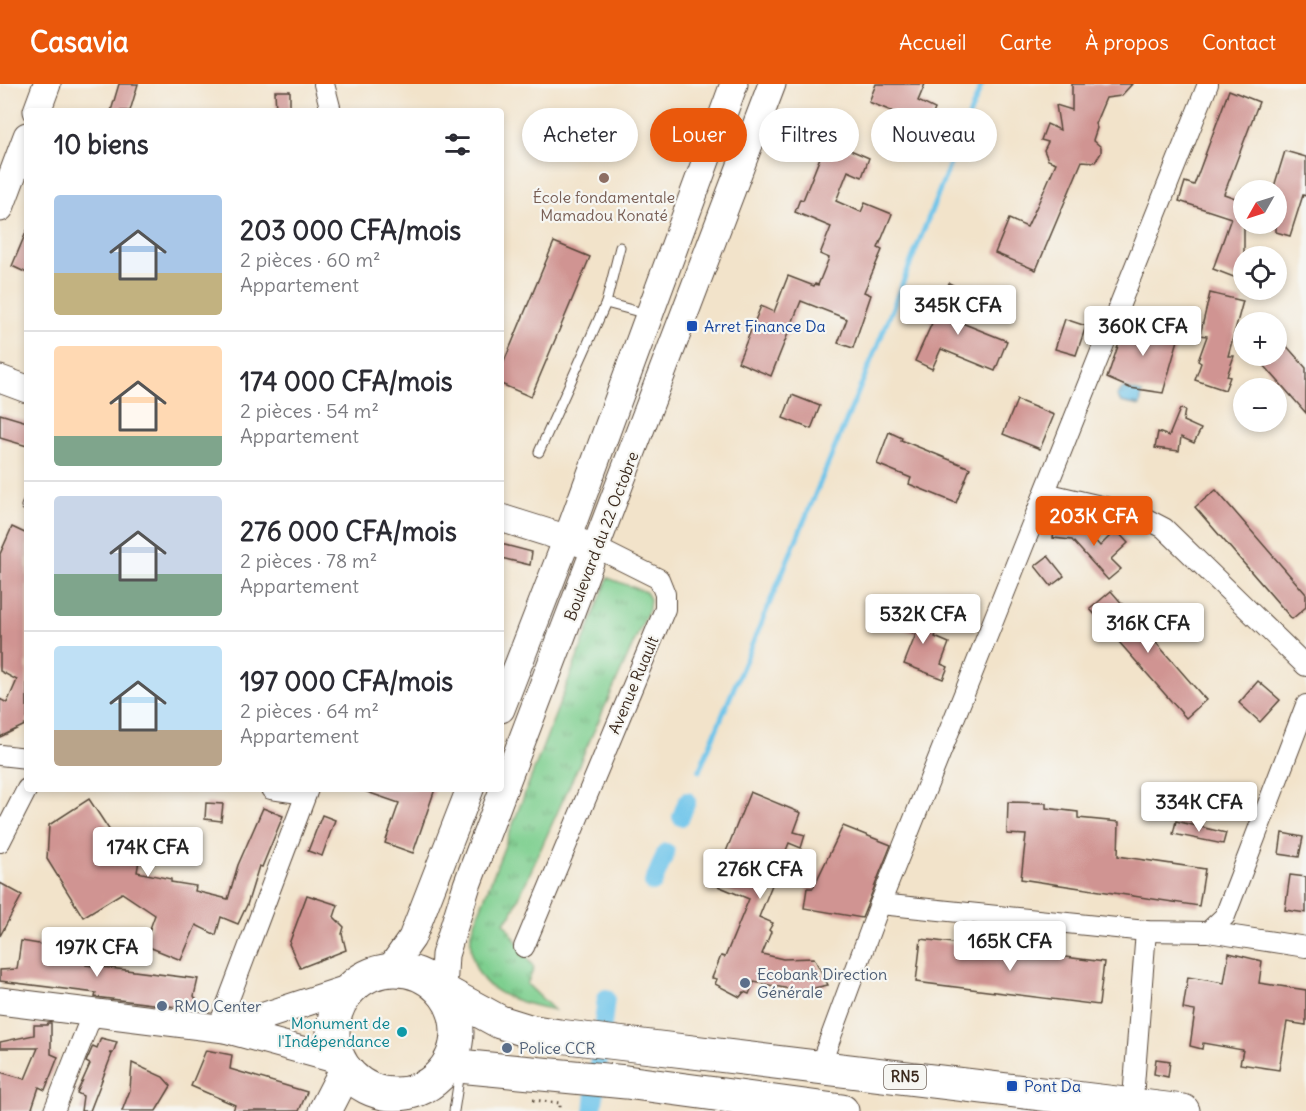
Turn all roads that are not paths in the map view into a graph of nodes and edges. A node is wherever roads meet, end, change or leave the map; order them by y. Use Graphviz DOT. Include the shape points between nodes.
graph roads {
  1 [pos="47,84"];
  2 [pos="324,84"];
  3 [pos="734,84"];
  4 [pos="772,84"];
  5 [pos="1208,84"];
  6 [pos="37,108"];
  7 [pos="330,108"];
  8 [pos="24,144"];
  9 [pos="14,169"];
  10 [pos="0,208"];
  11 [pos="620,247"];
  12 [pos="606,303"];
  13 [pos="649,315"];
  14 [pos="0,379"];
  15 [pos="24,388"];
  16 [pos="539,452"];
  17 [pos="1045,493"];
  18 [pos="504,519"];
  19 [pos="567,538"];
  20 [pos="597,548"];
  21 [pos="1306,666"];
  22 [pos="504,702"];
  23 [pos="1306,705"];
  24 [pos="0,755"];
  25 [pos="24,758"];
  26 [pos="504,789"];
  27 [pos="25,792"];
  28 [pos="307,792"];
  29 [pos="469,792"];
  30 [pos="503,792"];
  31 [pos="0,842"];
  32 [pos="880,904"];
  33 [pos="1146,931"];
  34 [pos="1208,932"];
  35 [pos="1306,947"];
  36 [pos="525,948"];
  37 [pos="390,969"];
  38 [pos="350,988"];
  39 [pos="443,992"];
  40 [pos="0,1000"];
  41 [pos="93,1012"];
  42 [pos="222,1028"];
  43 [pos="342,1065"];
  44 [pos="454,1065"];
  45 [pos="820,1066"];
  46 [pos="382,1102"];
  47 [pos="1132,1108"];
  48 [pos="54,1111"];
  49 [pos="325,1111"];
  50 [pos="454,1111"];
  51 [pos="842,1111"];
  52 [pos="1183,1111"];
  1 -- 6 [label="main road"];
  2 -- 7 [label="street"];
  3 -- 13 [label="main road, Boulevard du 22 Octobre"];
  4 -- 20 [label="main road, Boulevard du 22 Octobre"];
  5 -- 17 [label="street"];
  8 -- 9 [label="main road"];
  9 -- 10 [label="main road"];
  11 -- 12 [label="lane"];
  12 -- 13 [label="lane"];
  12 -- 16 [label="lane"];
  13 -- 19 [label="main road, Boulevard du 22 Octobre"];
  14 -- 15 [label="main road"];
  17 -- 21 [label="street" via="1138,515 1164,528"];
  17 -- 32 [label="street"];
  18 -- 19 [label="main road, Avenue Ruault"];
  19 -- 20 [label="main road, Avenue Ruault"];
  19 -- 22 [label="main road, Boulevard du 22 Octobre"];
  20 -- 26 [label="main road, Boulevard du 22 Octobre"];
  20 -- 36 [label="street, Avenue Ruault" via="659,579 665,609"];
  23 -- 34 [label="street" via="1225,916"];
  24 -- 25 [label="street"];
  27 -- 31 [label="street"];
  28 -- 42 [label="street"];
  29 -- 37 [label="main road" via="412,938"];
  30 -- 39 [label="main road, Boulevard du 22 Octobre" via="445,955"];
  32 -- 33 [label="street"];
  32 -- 45 [label="street"];
  33 -- 34 [label="street"];
  33 -- 47 [label="street"];
  34 -- 35 [label="street"];
  37 -- 38 [label="highway" via="362,978"];
  37 -- 39 [label="highway" via="419,974"];
  38 -- 42 [label="main road"];
  38 -- 43 [label="highway" via="334,1018 331,1040"];
  39 -- 44 [label="highway" via="458,1027"];
  39 -- 45 [label="highway, RN5" via="500,1022 529,1031"];
  40 -- 41 [label="main road"];
  41 -- 42 [label="main road"];
  41 -- 48 [label="street"];
  42 -- 43 [label="main road"];
  43 -- 46 [label="highway" via="374,1090"];
  43 -- 49 [label="highway"];
  44 -- 46 [label="highway" via="424,1087"];
  44 -- 50 [label="lane"];
  44 -- 51 [label="highway" via="626,1082"];
  45 -- 47 [label="highway, RN5"];
  47 -- 52 [label="highway, RN5"];
}
